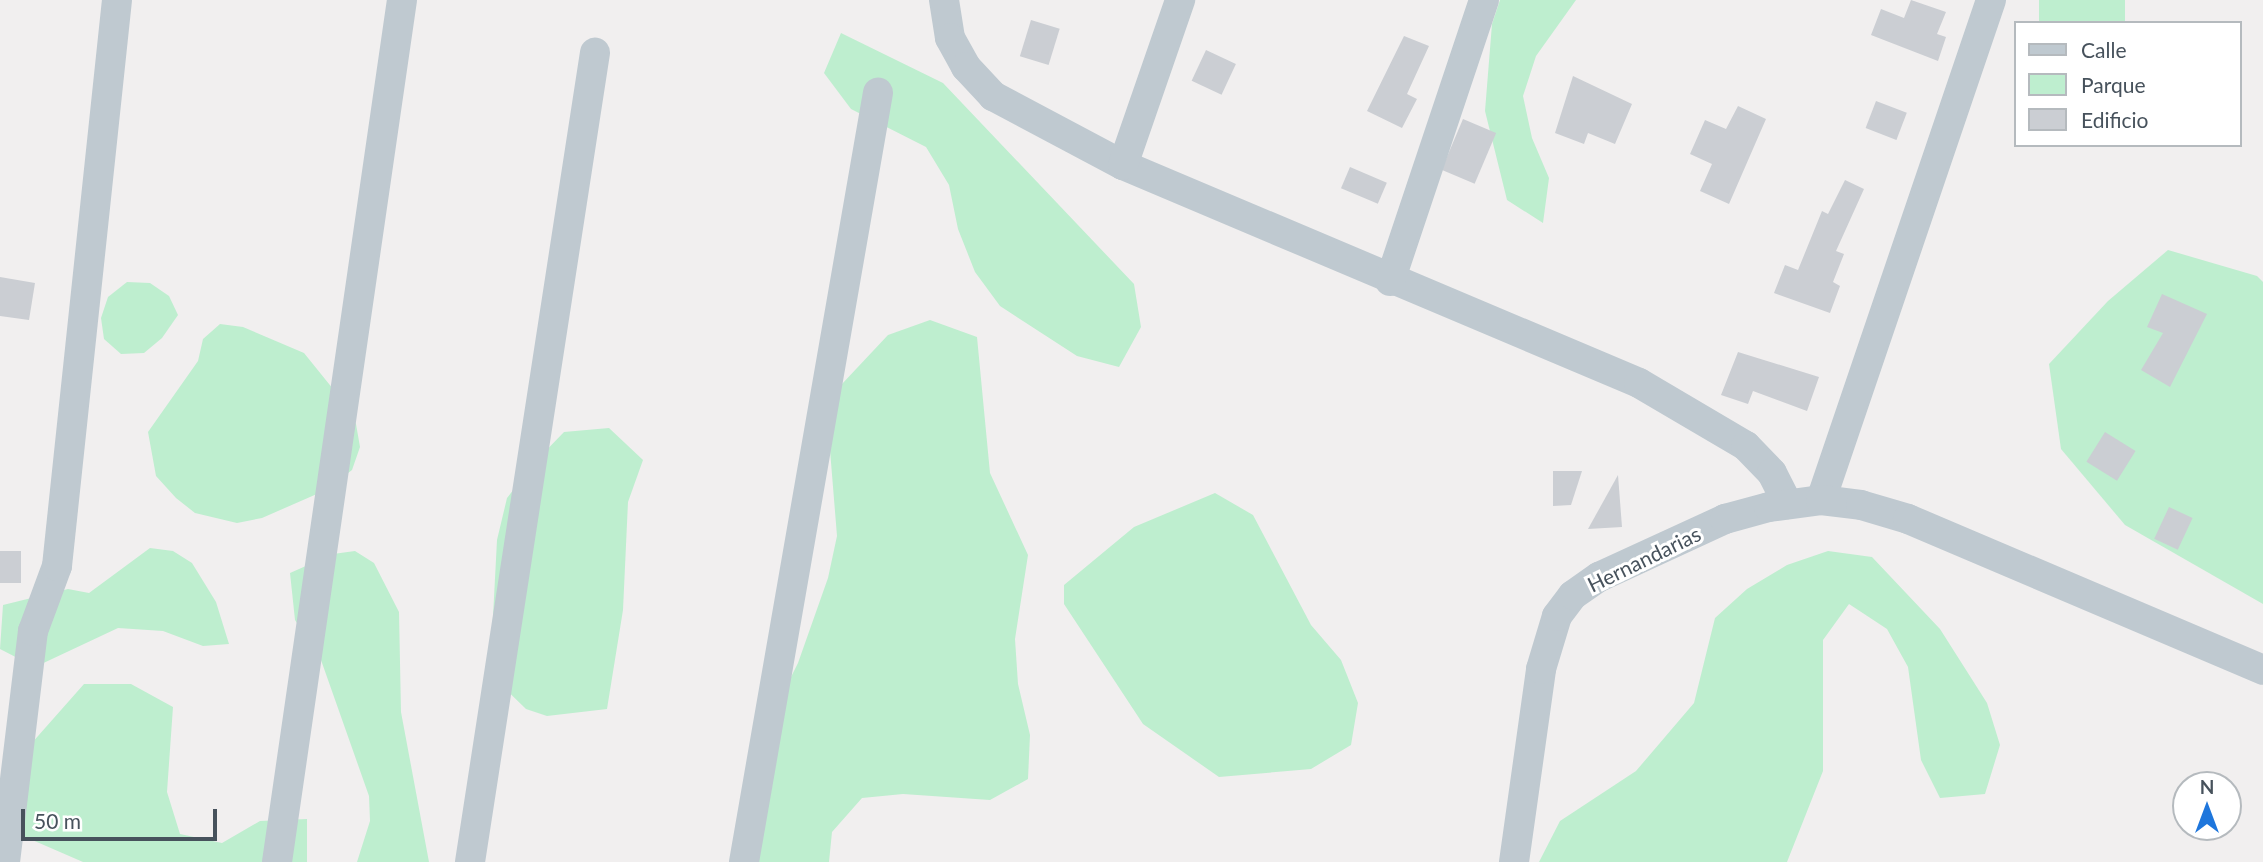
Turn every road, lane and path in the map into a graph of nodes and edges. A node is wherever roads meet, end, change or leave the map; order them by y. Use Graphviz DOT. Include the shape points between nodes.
graph roads {
  1 [pos="117,0"];
  2 [pos="402,0"];
  3 [pos="944,0"];
  4 [pos="1180,0"];
  5 [pos="1484,0"];
  6 [pos="1991,0"];
  7 [pos="595,53"];
  8 [pos="878,93"];
  9 [pos="1123,165"];
  10 [pos="1390,281"];
  11 [pos="1821,500"];
  12 [pos="1788,504"];
  13 [pos="2263,670"];
  14 [pos="5,862"];
  15 [pos="277,862"];
  16 [pos="470,862"];
  17 [pos="744,862"];
  18 [pos="1514,862"];
  1 -- 14 [label="street" via="57,566 33,631"];
  2 -- 15 [label="street"];
  3 -- 9 [label="street" via="950,38 966,67 993,96"];
  4 -- 9 [label="street"];
  5 -- 10 [label="street"];
  6 -- 11 [label="street"];
  7 -- 16 [label="street"];
  8 -- 17 [label="street"];
  9 -- 10 [label="street"];
  10 -- 12 [label="street" via="1639,383 1746,446 1772,473"];
  11 -- 12 [label="street, Hernandarias"];
  11 -- 13 [label="street, Hernandarias" via="1861,505 1908,519"];
  12 -- 18 [label="street, Hernandarias" via="1725,519 1599,577 1557,615 1541,669"];
}
